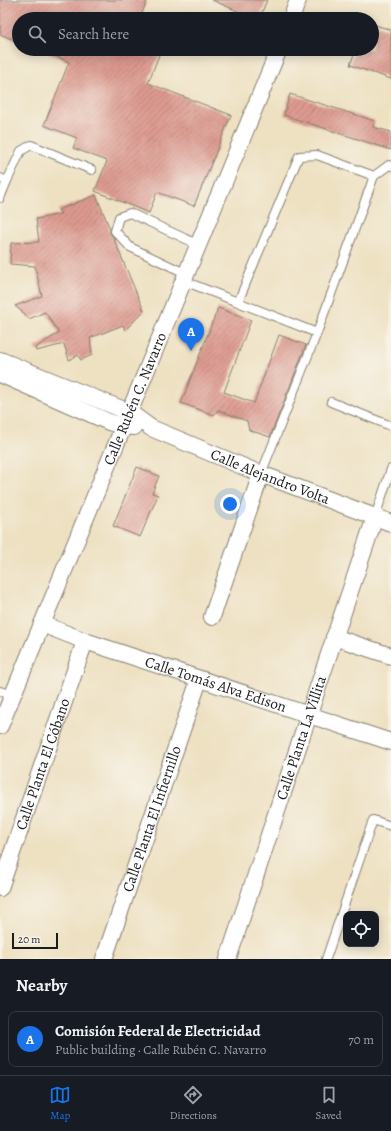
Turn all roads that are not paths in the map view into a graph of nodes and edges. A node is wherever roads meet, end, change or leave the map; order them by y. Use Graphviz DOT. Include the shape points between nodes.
graph roads {
  1 [pos="298,0"];
  2 [pos="294,12"];
  3 [pos="276,56"];
  4 [pos="391,166"];
  5 [pos="92,170"];
  6 [pos="374,176"];
  7 [pos="3,180"];
  8 [pos="0,198"];
  9 [pos="199,245"];
  10 [pos="185,277"];
  11 [pos="238,302"];
  12 [pos="318,333"];
  13 [pos="0,371"];
  14 [pos="331,402"];
  15 [pos="126,419"];
  16 [pos="391,426"];
  17 [pos="391,469"];
  18 [pos="261,474"];
  19 [pos="375,517"];
  20 [pos="391,523"];
  21 [pos="212,617"];
  22 [pos="42,624"];
  23 [pos="334,637"];
  24 [pos="85,641"];
  25 [pos="391,656"];
  26 [pos="199,680"];
  27 [pos="6,693"];
  28 [pos="309,716"];
  29 [pos="0,726"];
  30 [pos="391,742"];
  31 [pos="391,826"];
  32 [pos="0,888"];
  33 [pos="104,959"];
  34 [pos="228,959"];
  35 [pos="326,959"];
  1 -- 2 [label="street"];
  3 -- 9 [label="street, Calle Rubén C. Navarro"];
  4 -- 6 [label="lane"];
  5 -- 7 [label="lane" via="31,144 22,151"];
  6 -- 11 [label="lane" via="317,155 299,156"];
  6 -- 12 [label="lane"];
  7 -- 8 [label="lane"];
  9 -- 10 [label="street, Calle Rubén C. Navarro"];
  9 -- 10 [label="lane" via="130,214 119,217 115,231 130,247"];
  10 -- 11 [label="lane"];
  10 -- 15 [label="street, Calle Rubén C. Navarro"];
  11 -- 12 [label="lane"];
  12 -- 18 [label="lane"];
  13 -- 15 [label="street, Calle Alejandro Volta"];
  14 -- 16 [label="lane"];
  15 -- 18 [label="street, Calle Alejandro Volta"];
  15 -- 22 [label="street, Calle Rubén C. Navarro"];
  17 -- 19 [label="lane"];
  18 -- 19 [label="street, Calle Alejandro Volta"];
  18 -- 21 [label="street"];
  19 -- 20 [label="street, Calle Alejandro Volta"];
  19 -- 23 [label="street, Calle Planta La Villita"];
  22 -- 24 [label="street, Calle Tomás Alva Edison"];
  22 -- 27 [label="street, Calle Rubén C. Navarro"];
  23 -- 25 [label="street"];
  23 -- 28 [label="street, Calle Planta La Villita"];
  24 -- 26 [label="street, Calle Tomás Alva Edison"];
  24 -- 32 [label="street, Calle Planta El Cóbano"];
  26 -- 28 [label="street, Calle Tomás Alva Edison"];
  26 -- 33 [label="street, Calle Planta El Infiernillo"];
  27 -- 29 [label="street, Calle Rubén C. Navarro"];
  28 -- 30 [label="street, Calle Tomás Alva Edison"];
  28 -- 34 [label="street, Calle Planta La Villita"];
  31 -- 35 [label="lane" via="373,820"];
}
